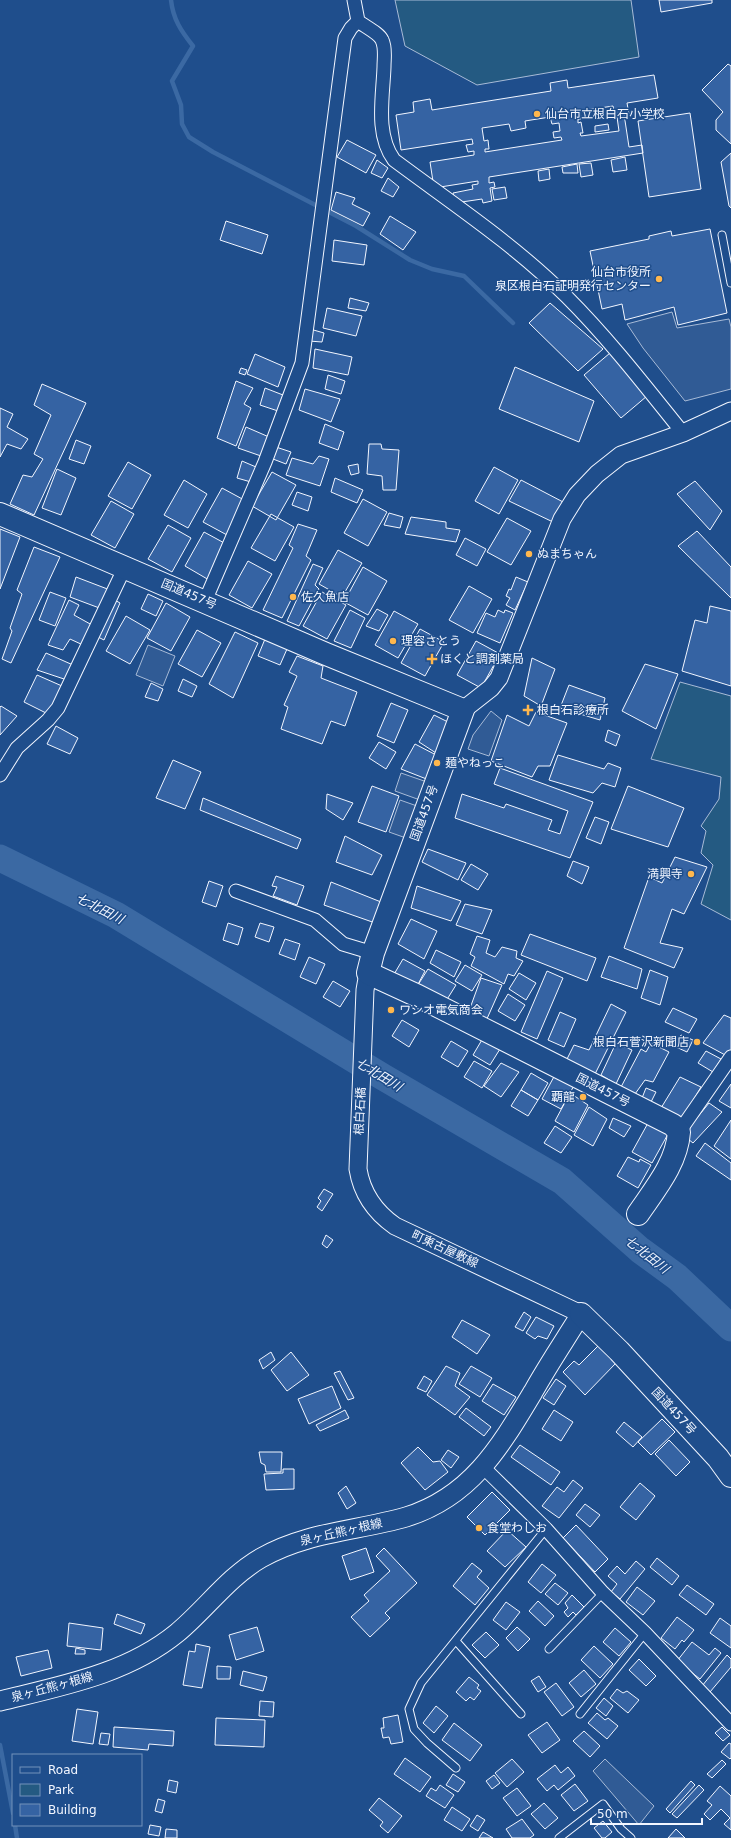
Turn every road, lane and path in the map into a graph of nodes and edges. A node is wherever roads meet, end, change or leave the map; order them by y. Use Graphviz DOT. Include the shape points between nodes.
graph roads {
  1 [pos="354,0"];
  2 [pos="358,21"];
  3 [pos="722,235"];
  4 [pos="731,283"];
  5 [pos="731,411"];
  6 [pos="683,433"];
  7 [pos="0,514"];
  8 [pos="125,567"];
  9 [pos="205,601"];
  10 [pos="463,710"];
  11 [pos="0,775"];
  12 [pos="236,891"];
  13 [pos="370,963"];
  14 [pos="731,1058"];
  15 [pos="679,1132"];
  16 [pos="358,1143"];
  17 [pos="638,1214"];
  18 [pos="581,1314"];
  19 [pos="483,1467"];
  20 [pos="731,1476"];
  21 [pos="546,1530"];
  22 [pos="603,1593"];
  23 [pos="645,1633"];
  24 [pos="456,1641"];
  25 [pos="549,1649"];
  26 [pos="1,1701"];
  27 [pos="521,1714"];
  28 [pos="580,1714"];
  29 [pos="731,1724"];
  30 [pos="456,1768"];
  31 [pos="559,1838"];
  32 [pos="631,1838"];
  1 -- 2 [label="street"];
  2 -- 6 [label="street" via="382,38 385,50 382,122 388,152 394,160 518,252 566,296 601,332"];
  2 -- 9 [label="street" via="345,38 302,363 265,462"];
  3 -- 4 [label="lane"];
  5 -- 6 [label="street"];
  6 -- 10 [label="street" via="621,455 597,474 577,495 562,519 499,678 491,688"];
  7 -- 8 [label="highway, 国道457号"];
  8 -- 9 [label="highway, 国道457号"];
  8 -- 11 [label="street" via="58,708 17,748"];
  9 -- 10 [label="highway, 国道457号"];
  10 -- 13 [label="highway, 国道457号"];
  12 -- 13 [label="street" via="315,920"];
  13 -- 15 [label="highway, 国道457号" via="418,996 673,1125"];
  13 -- 16 [label="street, 根白石橋" via="365,990"];
  14 -- 15 [label="street"];
  15 -- 17 [label="highway" via="678,1147 671,1162"];
  16 -- 18 [label="street, 町東古屋敷線" via="360,1181 364,1192 384,1218 395,1226"];
  18 -- 19 [label="main road, 泉ヶ丘熊ヶ根線"];
  18 -- 20 [label="highway, 国道457号" via="718,1458"];
  19 -- 21 [label="street"];
  19 -- 26 [label="main road, 泉ヶ丘熊ヶ根線" via="459,1490 431,1508 404,1517 309,1537 261,1558 237,1574 178,1632 137,1660 105,1672"];
  21 -- 22 [label="street"];
  21 -- 24 [label="lane"];
  22 -- 23 [label="street"];
  22 -- 25 [label="lane"];
  23 -- 28 [label="lane"];
  23 -- 29 [label="street"];
  24 -- 27 [label="lane"];
  24 -- 30 [label="lane" via="421,1683 409,1709 414,1728"];
  31 -- 32 [label="lane" via="603,1804"];
}
